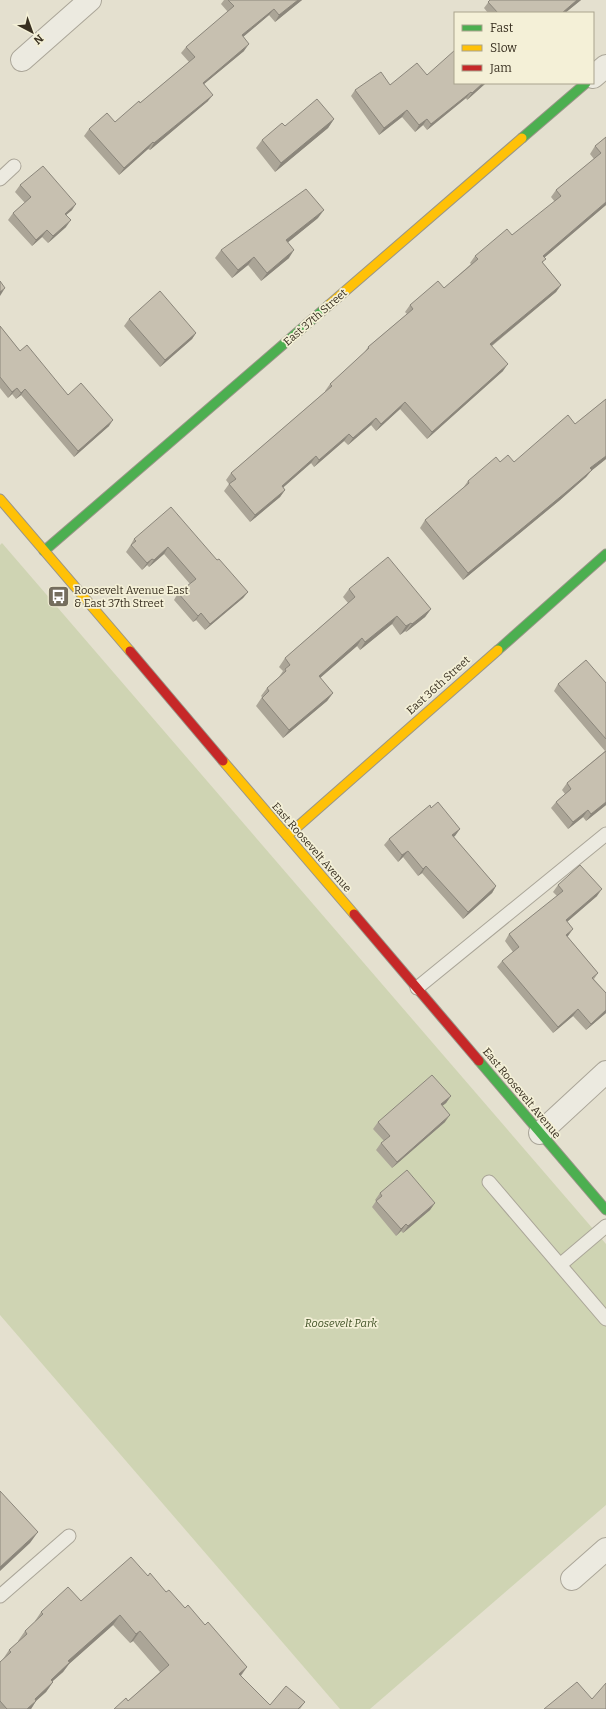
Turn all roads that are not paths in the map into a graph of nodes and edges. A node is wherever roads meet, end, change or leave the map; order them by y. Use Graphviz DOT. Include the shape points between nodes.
graph roads {
  1 [pos="90,0"];
  2 [pos="22,60"];
  3 [pos="606,66"];
  4 [pos="594,76"];
  5 [pos="585,84"];
  6 [pos="14,166"];
  7 [pos="0,179"];
  8 [pos="0,499"];
  9 [pos="44,551"];
  10 [pos="606,554"];
  11 [pos="606,834"];
  12 [pos="287,836"];
  13 [pos="416,988"];
  14 [pos="606,1072"];
  15 [pos="540,1133"];
  16 [pos="489,1182"];
  17 [pos="606,1210"];
  18 [pos="606,1226"];
  19 [pos="560,1265"];
  20 [pos="606,1319"];
  21 [pos="69,1536"];
  22 [pos="606,1549"];
  23 [pos="572,1579"];
  24 [pos="0,1596"];
  1 -- 2 [label="street"];
  3 -- 4 [label="street"];
  5 -- 9 [label="street, East 37th Street"];
  6 -- 7 [label="lane"];
  8 -- 9 [label="street, East Roosevelt Avenue"];
  9 -- 12 [label="street, East Roosevelt Avenue"];
  10 -- 12 [label="street, East 36th Street"];
  11 -- 13 [label="lane"];
  12 -- 13 [label="street, East Roosevelt Avenue"];
  13 -- 15 [label="street, East Roosevelt Avenue"];
  14 -- 15 [label="street"];
  15 -- 17 [label="street, East Roosevelt Avenue"];
  16 -- 19 [label="lane"];
  18 -- 19 [label="lane"];
  19 -- 20 [label="lane"];
  21 -- 24 [label="lane"];
  22 -- 23 [label="street"];
}
